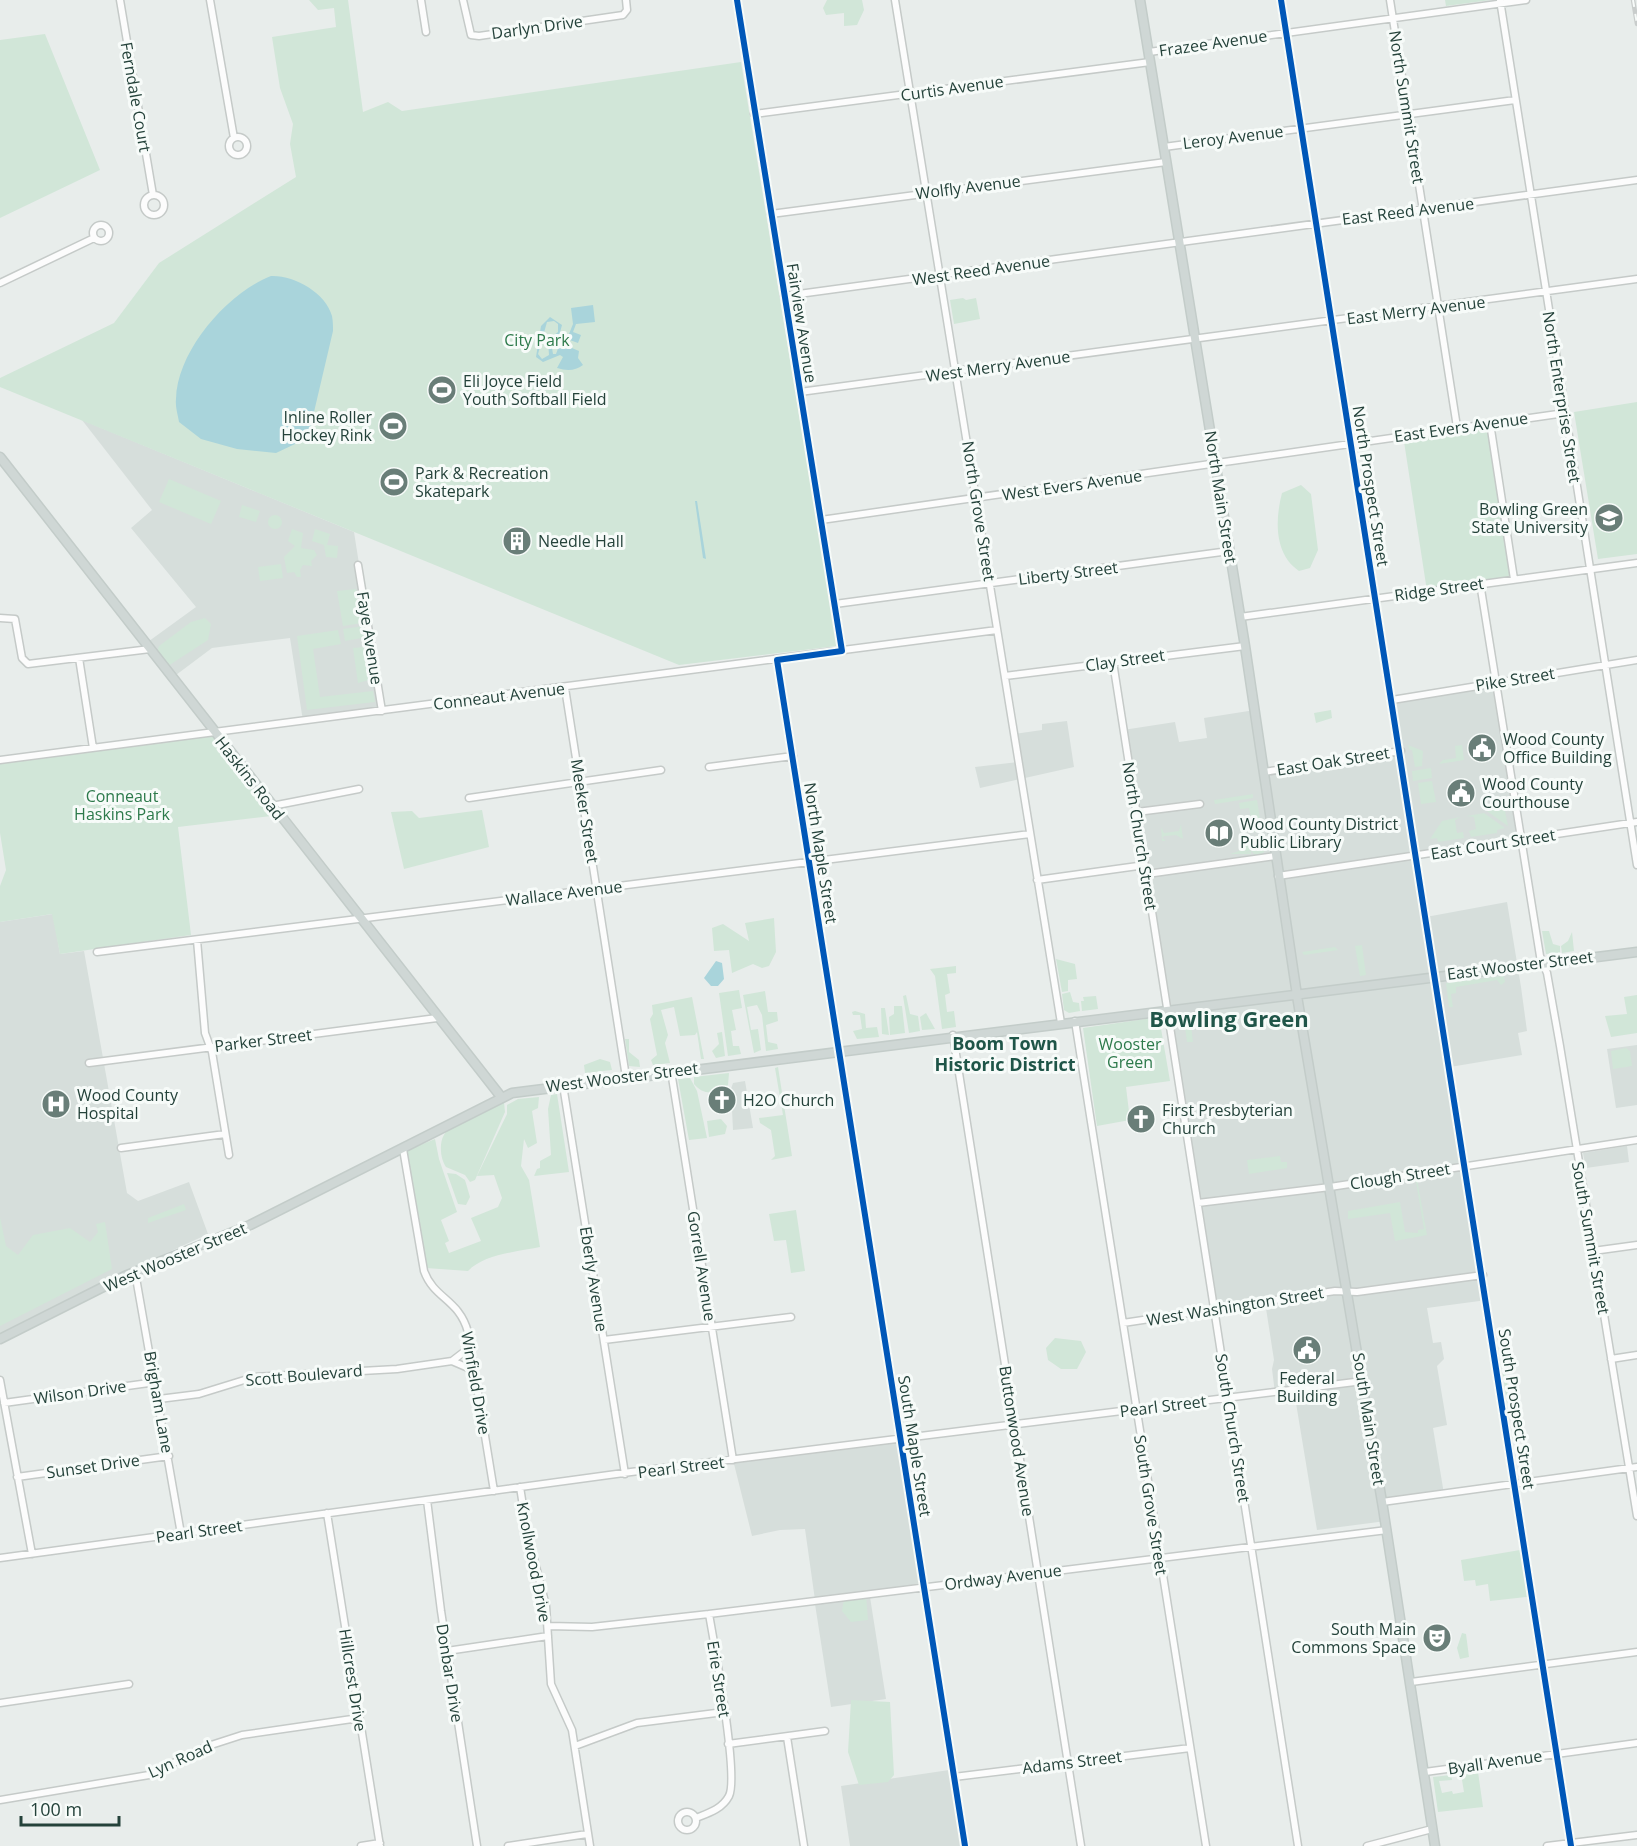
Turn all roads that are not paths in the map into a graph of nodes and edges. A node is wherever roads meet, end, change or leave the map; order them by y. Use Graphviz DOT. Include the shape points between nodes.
graph roads {
  1 [pos="120,0"];
  2 [pos="210,0"];
  3 [pos="421,0"];
  4 [pos="463,0"];
  5 [pos="626,0"];
  6 [pos="737,0"];
  7 [pos="895,0"];
  8 [pos="1140,0"];
  9 [pos="1281,0"];
  10 [pos="1390,0"];
  11 [pos="1526,0"];
  12 [pos="1500,2"];
  13 [pos="1393,18"];
  14 [pos="426,32"];
  15 [pos="1287,32"];
  16 [pos="1149,52"];
  17 [pos="1150,62"];
  18 [pos="911,93"];
  19 [pos="1515,99"];
  20 [pos="1407,113"];
  21 [pos="754,114"];
  22 [pos="1301,127"];
  23 [pos="234,138"];
  24 [pos="1164,147"];
  25 [pos="1166,162"];
  26 [pos="1637,180"];
  27 [pos="927,193"];
  28 [pos="153,195"];
  29 [pos="1530,195"];
  30 [pos="1423,210"];
  31 [pos="771,214"];
  32 [pos="1317,223"];
  33 [pos="94,238"];
  34 [pos="1179,244"];
  35 [pos="940,276"];
  36 [pos="1637,279"];
  37 [pos="0,283"];
  38 [pos="1546,292"];
  39 [pos="784,296"];
  40 [pos="1439,307"];
  41 [pos="1332,321"];
  42 [pos="1196,339"];
  43 [pos="956,372"];
  44 [pos="800,392"];
  45 [pos="1565,413"];
  46 [pos="1490,423"];
  47 [pos="1457,427"];
  48 [pos="1350,442"];
  49 [pos="0,457"];
  50 [pos="1215,463"];
  51 [pos="977,498"];
  52 [pos="821,520"];
  53 [pos="1229,551"];
  54 [pos="1637,562"];
  55 [pos="358,565"];
  56 [pos="1590,569"];
  57 [pos="1514,579"];
  58 [pos="990,583"];
  59 [pos="1480,583"];
  60 [pos="1376,598"];
  61 [pos="835,604"];
  62 [pos="1240,617"];
  63 [pos="0,618"];
  64 [pos="998,630"];
  65 [pos="1245,646"];
  66 [pos="150,649"];
  67 [pos="842,651"];
  68 [pos="79,658"];
  69 [pos="777,660"];
  70 [pos="1637,660"];
  71 [pos="1113,662"];
  72 [pos="1605,665"];
  73 [pos="1005,676"];
  74 [pos="1496,682"];
  75 [pos="565,688"];
  76 [pos="1392,700"];
  77 [pos="382,711"];
  78 [pos="215,732"];
  79 [pos="93,748"];
  80 [pos="1401,751"];
  81 [pos="793,756"];
  82 [pos="0,760"];
  83 [pos="709,767"];
  84 [pos="661,770"];
  85 [pos="1264,772"];
  86 [pos="580,784"];
  87 [pos="359,789"];
  88 [pos="469,798"];
  89 [pos="1200,804"];
  90 [pos="272,806"];
  91 [pos="1137,812"];
  92 [pos="1634,822"];
  93 [pos="1030,834"];
  94 [pos="1521,840"];
  95 [pos="1276,856"];
  96 [pos="1417,856"];
  97 [pos="809,861"];
  98 [pos="1145,865"];
  99 [pos="1637,865"];
  100 [pos="1147,874"];
  101 [pos="1278,876"];
  102 [pos="1037,880"];
  103 [pos="597,889"];
  104 [pos="361,919"];
  105 [pos="197,940"];
  106 [pos="97,952"];
  107 [pos="1637,952"];
  108 [pos="1543,962"];
  109 [pos="1436,975"];
  110 [pos="1297,994"];
  111 [pos="1169,1010"];
  112 [pos="437,1018"];
  113 [pos="1075,1021"];
  114 [pos="1061,1023"];
  115 [pos="953,1035"];
  116 [pos="209,1047"];
  117 [pos="838,1051"];
  118 [pos="88,1063"];
  119 [pos="671,1071"];
  120 [pos="626,1077"];
  121 [pos="563,1085"];
  122 [pos="502,1098"];
  123 [pos="225,1134"];
  124 [pos="1637,1140"];
  125 [pos="121,1148"];
  126 [pos="403,1149"];
  127 [pos="1576,1150"];
  128 [pos="229,1155"];
  129 [pos="1465,1166"];
  130 [pos="1330,1187"];
  131 [pos="1198,1203"];
  132 [pos="1637,1245"];
  133 [pos="1593,1251"];
  134 [pos="135,1272"];
  135 [pos="1483,1275"];
  136 [pos="1348,1291"];
  137 [pos="1214,1309"];
  138 [pos="791,1317"];
  139 [pos="1123,1323"];
  140 [pos="712,1328"];
  141 [pos="0,1339"];
  142 [pos="604,1340"];
  143 [pos="469,1348"];
  144 [pos="1637,1355"];
  145 [pos="1611,1359"];
  146 [pos="452,1361"];
  147 [pos="473,1370"];
  148 [pos="0,1380"];
  149 [pos="156,1382"];
  150 [pos="1363,1382"];
  151 [pos="1228,1398"];
  152 [pos="159,1399"];
  153 [pos="4,1403"];
  154 [pos="1136,1410"];
  155 [pos="1014,1424"];
  156 [pos="901,1439"];
  157 [pos="169,1456"];
  158 [pos="733,1460"];
  159 [pos="1637,1467"];
  160 [pos="1628,1468"];
  161 [pos="625,1474"];
  162 [pos="17,1477"];
  163 [pos="1515,1484"];
  164 [pos="520,1487"];
  165 [pos="494,1491"];
  166 [pos="427,1500"];
  167 [pos="1382,1502"];
  168 [pos="327,1514"];
  169 [pos="1637,1516"];
  170 [pos="1387,1530"];
  171 [pos="181,1534"];
  172 [pos="1251,1547"];
  173 [pos="32,1554"];
  174 [pos="0,1558"];
  175 [pos="1160,1558"];
  176 [pos="1038,1572"];
  177 [pos="924,1587"];
  178 [pos="709,1614"];
  179 [pos="548,1626"];
  180 [pos="548,1636"];
  181 [pos="447,1651"];
  182 [pos="1637,1652"];
  183 [pos="1542,1664"];
  184 [pos="1411,1682"];
  185 [pos="129,1684"];
  186 [pos="0,1703"];
  187 [pos="724,1712"];
  188 [pos="359,1718"];
  189 [pos="825,1731"];
  190 [pos="787,1737"];
  191 [pos="1637,1743"];
  192 [pos="728,1744"];
  193 [pos="575,1746"];
  194 [pos="1190,1748"];
  195 [pos="1557,1754"];
  196 [pos="1068,1763"];
  197 [pos="1425,1772"];
  198 [pos="954,1777"];
  199 [pos="0,1800"];
  200 [pos="696,1818"];
  201 [pos="1432,1828"];
  202 [pos="588,1834"];
  203 [pos="1637,1835"];
  204 [pos="380,1845"];
  205 [pos="1571,1845"];
  206 [pos="361,1846"];
  207 [pos="477,1846"];
  208 [pos="508,1846"];
  209 [pos="590,1846"];
  210 [pos="804,1846"];
  211 [pos="965,1846"];
  212 [pos="1081,1846"];
  213 [pos="1206,1846"];
  214 [pos="1298,1846"];
  215 [pos="1366,1846"];
  216 [pos="1435,1846"];
  217 [pos="1547,1846"];
  1 -- 28 [label="street, Ferndale Court"];
  2 -- 23 [label="street"];
  3 -- 14 [label="street"];
  4 -- 5 [label="street, Darlyn Drive" via="468,29 471,35 479,36 622,15 627,10"];
  6 -- 21 [label="street, Fairview Avenue"];
  7 -- 18 [label="street, North Grove Street"];
  8 -- 16 [label="main road, North Main Street"];
  9 -- 15 [label="street, North Prospect Street"];
  10 -- 13 [label="street, North Summit Street"];
  11 -- 12 [label="street, Frazee Avenue"];
  12 -- 13 [label="street, Frazee Avenue"];
  12 -- 19 [label="street, North Enterprise Street"];
  13 -- 15 [label="street, Frazee Avenue"];
  13 -- 20 [label="street, North Summit Street"];
  15 -- 16 [label="street, Frazee Avenue"];
  15 -- 22 [label="street, North Prospect Street"];
  16 -- 17 [label="main road, North Main Street"];
  17 -- 18 [label="street, Curtis Avenue"];
  17 -- 24 [label="main road, North Main Street"];
  18 -- 21 [label="street, Curtis Avenue"];
  18 -- 27 [label="street, North Grove Street"];
  19 -- 20 [label="street, Leroy Avenue"];
  19 -- 29 [label="street, North Enterprise Street"];
  20 -- 22 [label="street, Leroy Avenue"];
  20 -- 30 [label="street, North Summit Street"];
  21 -- 31 [label="street, Fairview Avenue"];
  22 -- 24 [label="street, Leroy Avenue"];
  22 -- 32 [label="street, North Prospect Street"];
  24 -- 25 [label="main road, North Main Street"];
  25 -- 27 [label="street, Wolfly Avenue"];
  25 -- 34 [label="main road, North Main Street"];
  26 -- 29 [label="street, East Reed Avenue"];
  27 -- 31 [label="street, Wolfly Avenue"];
  27 -- 35 [label="street, North Grove Street"];
  29 -- 30 [label="street, East Reed Avenue"];
  29 -- 38 [label="street, North Enterprise Street"];
  30 -- 32 [label="street, East Reed Avenue"];
  30 -- 40 [label="street, North Summit Street"];
  31 -- 39 [label="street, Fairview Avenue"];
  32 -- 34 [label="street, East Reed Avenue"];
  32 -- 41 [label="street, North Prospect Street"];
  33 -- 37 [label="street"];
  34 -- 35 [label="street, West Reed Avenue"];
  34 -- 42 [label="main road, North Main Street"];
  35 -- 39 [label="street, West Reed Avenue"];
  35 -- 43 [label="street, North Grove Street"];
  36 -- 38 [label="street, East Merry Avenue"];
  38 -- 40 [label="street, East Merry Avenue"];
  38 -- 45 [label="street, North Enterprise Street"];
  39 -- 44 [label="street, Fairview Avenue"];
  40 -- 41 [label="street, East Merry Avenue"];
  40 -- 47 [label="street, North Summit Street"];
  41 -- 42 [label="street, East Merry Avenue"];
  41 -- 48 [label="street, North Prospect Street"];
  42 -- 43 [label="street, West Merry Avenue"];
  42 -- 50 [label="main road, North Main Street"];
  43 -- 44 [label="street, West Merry Avenue"];
  43 -- 51 [label="street, North Grove Street"];
  44 -- 52 [label="street, Fairview Avenue"];
  45 -- 46 [label="street, East Evers Avenue"];
  45 -- 56 [label="street, North Enterprise Street"];
  46 -- 47 [label="street, East Evers Avenue"];
  46 -- 57 [label="street"];
  47 -- 48 [label="street, East Evers Avenue"];
  48 -- 50 [label="street, East Evers Avenue"];
  48 -- 60 [label="street, North Prospect Street"];
  49 -- 66 [label="main road, Haskins Road"];
  50 -- 51 [label="street, West Evers Avenue"];
  50 -- 53 [label="main road, North Main Street"];
  51 -- 52 [label="street, West Evers Avenue"];
  51 -- 58 [label="street, North Grove Street"];
  52 -- 61 [label="street, Fairview Avenue"];
  53 -- 58 [label="street, Liberty Street"];
  53 -- 62 [label="main road, North Main Street"];
  54 -- 56 [label="street, Ridge Street"];
  55 -- 77 [label="street, Faye Avenue"];
  56 -- 57 [label="street, Ridge Street"];
  56 -- 72 [label="street, North Enterprise Street"];
  57 -- 59 [label="street, Ridge Street"];
  58 -- 61 [label="street, Liberty Street"];
  58 -- 64 [label="street, North Grove Street"];
  59 -- 60 [label="street, Ridge Street"];
  59 -- 74 [label="street"];
  60 -- 62 [label="street, Ridge Street"];
  60 -- 76 [label="street, North Prospect Street"];
  61 -- 67 [label="street, Fairview Avenue"];
  62 -- 65 [label="main road, North Main Street"];
  63 -- 68 [label="street" via="15,619 24,662"];
  64 -- 67 [label="street, Conneaut Avenue"];
  64 -- 73 [label="street, North Grove Street"];
  65 -- 71 [label="street, Clay Street"];
  65 -- 85 [label="main road, North Main Street"];
  66 -- 68 [label="street"];
  66 -- 78 [label="main road, Haskins Road"];
  67 -- 69 [label="street, Conneaut Avenue"];
  68 -- 79 [label="street"];
  69 -- 75 [label="street, Conneaut Avenue"];
  69 -- 81 [label="street, North Maple Street"];
  70 -- 72 [label="street, Pike Street"];
  71 -- 73 [label="street, Clay Street"];
  71 -- 91 [label="street, North Church Street"];
  72 -- 74 [label="street, Pike Street"];
  72 -- 92 [label="street, North Enterprise Street"];
  73 -- 93 [label="street, North Grove Street"];
  74 -- 76 [label="street, Pike Street"];
  74 -- 94 [label="street"];
  75 -- 77 [label="street, Conneaut Avenue"];
  75 -- 86 [label="street, Meeker Street"];
  76 -- 80 [label="street, North Prospect Street"];
  77 -- 78 [label="street, Conneaut Avenue"];
  78 -- 79 [label="street, Conneaut Avenue"];
  78 -- 90 [label="main road, Haskins Road"];
  79 -- 82 [label="street, Conneaut Avenue"];
  80 -- 85 [label="street, East Oak Street"];
  80 -- 96 [label="street, North Prospect Street"];
  81 -- 83 [label="street"];
  81 -- 97 [label="street, North Maple Street"];
  84 -- 86 [label="street"];
  85 -- 95 [label="main road, North Main Street"];
  86 -- 88 [label="street"];
  86 -- 103 [label="street, Meeker Street"];
  87 -- 90 [label="street"];
  89 -- 91 [label="street"];
  90 -- 104 [label="main road, Haskins Road"];
  91 -- 98 [label="street, North Church Street"];
  92 -- 94 [label="street, East Court Street"];
  92 -- 99 [label="street, North Enterprise Street"];
  93 -- 97 [label="street, Wallace Avenue"];
  93 -- 102 [label="street, North Grove Street"];
  94 -- 96 [label="street, East Court Street"];
  94 -- 108 [label="street"];
  95 -- 100 [label="street"];
  95 -- 101 [label="main road, North Main Street"];
  96 -- 101 [label="street, East Court Street"];
  96 -- 109 [label="street, North Prospect Street"];
  97 -- 103 [label="street, Wallace Avenue"];
  97 -- 117 [label="street, North Maple Street"];
  98 -- 100 [label="street, North Church Street"];
  98 -- 102 [label="street"];
  100 -- 111 [label="street, North Church Street"];
  101 -- 110 [label="main road, North Main Street"];
  102 -- 114 [label="street, North Grove Street"];
  103 -- 104 [label="street, Wallace Avenue"];
  103 -- 120 [label="street, Meeker Street"];
  104 -- 105 [label="street, Wallace Avenue"];
  104 -- 112 [label="main road, Haskins Road"];
  105 -- 106 [label="street, Wallace Avenue"];
  105 -- 116 [label="street"];
  107 -- 108 [label="main road, East Wooster Street"];
  108 -- 109 [label="main road, East Wooster Street"];
  108 -- 127 [label="street, South Summit Street"];
  109 -- 110 [label="main road, East Wooster Street"];
  109 -- 129 [label="street, South Prospect Street"];
  110 -- 111 [label="main road, West Wooster Street"];
  110 -- 130 [label="main road, South Main Street"];
  111 -- 113 [label="main road, West Wooster Street"];
  111 -- 131 [label="street, South Church Street"];
  112 -- 116 [label="street, Parker Street"];
  112 -- 122 [label="main road, Haskins Road"];
  113 -- 114 [label="main road, West Wooster Street"];
  113 -- 139 [label="street, South Grove Street"];
  114 -- 115 [label="main road, West Wooster Street"];
  115 -- 117 [label="main road, West Wooster Street"];
  115 -- 155 [label="street, Buttonwood Avenue"];
  116 -- 118 [label="street, Parker Street"];
  116 -- 123 [label="street"];
  117 -- 119 [label="main road, West Wooster Street"];
  117 -- 156 [label="street, South Maple Street"];
  119 -- 120 [label="main road, West Wooster Street"];
  119 -- 140 [label="street, Gorrell Avenue"];
  120 -- 121 [label="main road, West Wooster Street"];
  121 -- 122 [label="main road, West Wooster Street" via="529,1089"];
  121 -- 142 [label="street, Eberly Avenue"];
  122 -- 126 [label="main road, West Wooster Street"];
  123 -- 125 [label="street"];
  123 -- 128 [label="street"];
  124 -- 127 [label="street, Clough Street"];
  126 -- 134 [label="main road, West Wooster Street" via="250,1225"];
  126 -- 143 [label="street, Winfield Drive" via="426,1276 461,1313"];
  127 -- 129 [label="street, Clough Street"];
  127 -- 133 [label="street, South Summit Street"];
  129 -- 130 [label="street, Clough Street"];
  129 -- 135 [label="street, South Prospect Street"];
  130 -- 131 [label="street, Clough Street"];
  130 -- 136 [label="main road, South Main Street"];
  131 -- 137 [label="street, South Church Street"];
  132 -- 133 [label="street"];
  133 -- 145 [label="street, South Summit Street"];
  134 -- 141 [label="main road, West Wooster Street"];
  134 -- 149 [label="street, Brigham Lane"];
  135 -- 136 [label="street, West Washington Street"];
  135 -- 163 [label="street, South Prospect Street"];
  136 -- 137 [label="street, West Washington Street"];
  136 -- 150 [label="main road, South Main Street"];
  137 -- 139 [label="street, West Washington Street"];
  137 -- 151 [label="street, South Church Street"];
  138 -- 140 [label="street"];
  139 -- 154 [label="street, South Grove Street"];
  140 -- 142 [label="street"];
  140 -- 158 [label="street, Gorrell Avenue"];
  142 -- 161 [label="street, Eberly Avenue"];
  143 -- 146 [label="street, Scott Boulevard"];
  143 -- 147 [label="street, Winfield Drive"];
  144 -- 145 [label="street"];
  145 -- 160 [label="street, South Summit Street"];
  146 -- 147 [label="street"];
  146 -- 152 [label="street, Scott Boulevard" via="397,1369 254,1377 199,1394"];
  147 -- 165 [label="street, Winfield Drive"];
  148 -- 153 [label="street"];
  149 -- 152 [label="street, Brigham Lane"];
  149 -- 153 [label="street, Wilson Drive"];
  150 -- 151 [label="street, Pearl Street"];
  150 -- 167 [label="main road, South Main Street"];
  151 -- 154 [label="street, Pearl Street"];
  151 -- 172 [label="street, South Church Street"];
  152 -- 157 [label="street, Brigham Lane"];
  153 -- 162 [label="street"];
  154 -- 155 [label="street, Pearl Street"];
  154 -- 175 [label="street, South Grove Street"];
  155 -- 156 [label="street, Pearl Street"];
  155 -- 176 [label="street, Buttonwood Avenue"];
  156 -- 158 [label="street, Pearl Street"];
  156 -- 177 [label="street, South Maple Street"];
  157 -- 162 [label="street, Sunset Drive"];
  157 -- 171 [label="street, Brigham Lane"];
  158 -- 161 [label="street, Pearl Street"];
  159 -- 160 [label="street"];
  160 -- 163 [label="street"];
  160 -- 169 [label="street, South Summit Street"];
  161 -- 164 [label="street, Pearl Street"];
  162 -- 173 [label="street"];
  163 -- 167 [label="street"];
  163 -- 183 [label="street, South Prospect Street"];
  164 -- 165 [label="street, Pearl Street"];
  164 -- 179 [label="street, Knollwood Drive"];
  165 -- 166 [label="street, Pearl Street"];
  166 -- 168 [label="street, Pearl Street"];
  166 -- 181 [label="street, Donbar Drive"];
  167 -- 170 [label="main road, South Main Street"];
  168 -- 171 [label="street, Pearl Street"];
  168 -- 188 [label="street, Hillcrest Drive"];
  170 -- 172 [label="street, Ordway Avenue"];
  170 -- 184 [label="main road, South Main Street"];
  171 -- 173 [label="street, Pearl Street"];
  172 -- 175 [label="street, Ordway Avenue"];
  172 -- 214 [label="street, South Church Street"];
  173 -- 174 [label="street, Pearl Street"];
  175 -- 176 [label="street, Ordway Avenue"];
  175 -- 194 [label="street, South Grove Street"];
  176 -- 177 [label="street, Ordway Avenue"];
  176 -- 196 [label="street, Buttonwood Avenue"];
  177 -- 178 [label="street, Ordway Avenue"];
  177 -- 198 [label="street, South Maple Street"];
  178 -- 179 [label="street, Ordway Avenue" via="592,1627"];
  178 -- 187 [label="street, Erie Street"];
  179 -- 180 [label="street, Knollwood Drive"];
  180 -- 181 [label="street"];
  180 -- 193 [label="street, Knollwood Drive" via="551,1684 569,1720"];
  181 -- 207 [label="street, Donbar Drive"];
  182 -- 183 [label="street"];
  183 -- 184 [label="street"];
  183 -- 195 [label="street, South Prospect Street"];
  184 -- 197 [label="main road, South Main Street"];
  185 -- 186 [label="street"];
  187 -- 192 [label="street, Erie Street"];
  187 -- 193 [label="street" via="637,1723"];
  188 -- 199 [label="street, Lyn Road" via="242,1735 208,1746 149,1775"];
  188 -- 204 [label="street, Hillcrest Drive"];
  189 -- 190 [label="street"];
  190 -- 192 [label="street"];
  190 -- 210 [label="street"];
  191 -- 195 [label="street, Byall Avenue"];
  192 -- 200 [label="street, Erie Street" via="732,1781 728,1798 716,1810"];
  193 -- 202 [label="street, Knollwood Drive"];
  194 -- 196 [label="street, Adams Street"];
  194 -- 213 [label="street, South Grove Street"];
  195 -- 197 [label="street, Byall Avenue"];
  195 -- 205 [label="street, South Prospect Street"];
  196 -- 198 [label="street, Adams Street"];
  196 -- 212 [label="street, Buttonwood Avenue"];
  197 -- 201 [label="main road, South Main Street"];
  198 -- 211 [label="street, South Maple Street"];
  201 -- 215 [label="street"];
  201 -- 216 [label="main road, South Main Street"];
  202 -- 208 [label="street"];
  202 -- 209 [label="street, Knollwood Drive"];
  203 -- 205 [label="street"];
  204 -- 206 [label="street"];
  205 -- 217 [label="street"];
}
